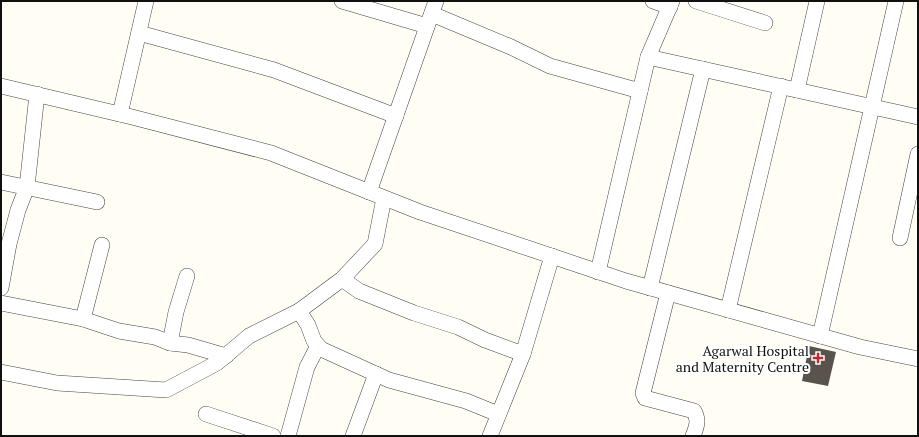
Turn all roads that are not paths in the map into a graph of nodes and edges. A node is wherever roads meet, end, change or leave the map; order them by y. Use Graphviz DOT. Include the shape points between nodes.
graph roads {
  1 [pos="146,1"];
  2 [pos="342,1"];
  3 [pos="653,1"];
  4 [pos="696,1"];
  5 [pos="817,1"];
  6 [pos="896,1"];
  7 [pos="671,4"];
  8 [pos="432,13"];
  9 [pos="764,23"];
  10 [pos="139,32"];
  11 [pos="648,57"];
  12 [pos="703,69"];
  13 [pos="1,86"];
  14 [pos="781,86"];
  15 [pos="797,90"];
  16 [pos="640,91"];
  17 [pos="37,94"];
  18 [pos="872,106"];
  19 [pos="120,114"];
  20 [pos="396,116"];
  21 [pos="918,117"];
  22 [pos="918,154"];
  23 [pos="1,182"];
  24 [pos="27,187"];
  25 [pos="369,192"];
  26 [pos="384,198"];
  27 [pos="97,202"];
  28 [pos="900,238"];
  29 [pos="102,245"];
  30 [pos="552,256"];
  31 [pos="598,272"];
  32 [pos="187,276"];
  33 [pos="342,279"];
  34 [pos="1,288"];
  35 [pos="650,288"];
  36 [pos="668,293"];
  37 [pos="1,303"];
  38 [pos="728,310"];
  39 [pos="298,311"];
  40 [pos="83,320"];
  41 [pos="820,336"];
  42 [pos="170,343"];
  43 [pos="318,346"];
  44 [pos="523,354"];
  45 [pos="226,356"];
  46 [pos="918,359"];
  47 [pos="1,372"];
  48 [pos="376,374"];
  49 [pos="206,414"];
  50 [pos="498,414"];
  51 [pos="273,436"];
  52 [pos="288,436"];
  53 [pos="353,436"];
  54 [pos="490,436"];
  55 [pos="694,436"];
  1 -- 10 [label="street"];
  2 -- 8 [label="street"];
  3 -- 7 [label="street"];
  4 -- 9 [label="street"];
  5 -- 15 [label="street"];
  6 -- 18 [label="street"];
  7 -- 11 [label="street"];
  8 -- 16 [label="street" via="550,66"];
  8 -- 20 [label="street"];
  10 -- 19 [label="street"];
  10 -- 20 [label="street" via="274,70"];
  11 -- 12 [label="street"];
  11 -- 16 [label="street"];
  12 -- 14 [label="street"];
  12 -- 35 [label="street"];
  13 -- 17 [label="street"];
  14 -- 15 [label="street"];
  14 -- 38 [label="street"];
  15 -- 18 [label="street"];
  16 -- 31 [label="street"];
  17 -- 19 [label="street"];
  17 -- 24 [label="street"];
  18 -- 21 [label="street"];
  18 -- 41 [label="street"];
  19 -- 25 [label="street" via="271,153"];
  20 -- 25 [label="street"];
  22 -- 28 [label="street"];
  23 -- 24 [label="street"];
  24 -- 27 [label="street"];
  24 -- 34 [label="street" via="10,237"];
  25 -- 26 [label="street"];
  26 -- 30 [label="street"];
  26 -- 33 [label="street" via="375,244"];
  29 -- 40 [label="street"];
  30 -- 31 [label="street"];
  30 -- 44 [label="street"];
  31 -- 35 [label="street"];
  32 -- 42 [label="street"];
  33 -- 39 [label="street"];
  33 -- 44 [label="street" via="359,291 414,314 458,327"];
  35 -- 36 [label="street"];
  36 -- 38 [label="street"];
  36 -- 55 [label="street" via="643,393 645,398 694,411 698,424"];
  37 -- 40 [label="street"];
  38 -- 41 [label="street"];
  39 -- 43 [label="street"];
  39 -- 45 [label="street" via="249,336"];
  40 -- 42 [label="street"];
  41 -- 46 [label="street"];
  42 -- 45 [label="street" via="188,345"];
  43 -- 48 [label="street"];
  43 -- 52 [label="street" via="307,367"];
  44 -- 50 [label="street"];
  45 -- 47 [label="street" via="166,390 57,383"];
  48 -- 50 [label="street" via="389,380 466,401"];
  48 -- 53 [label="street"];
  49 -- 51 [label="street"];
  50 -- 54 [label="street"];
}
